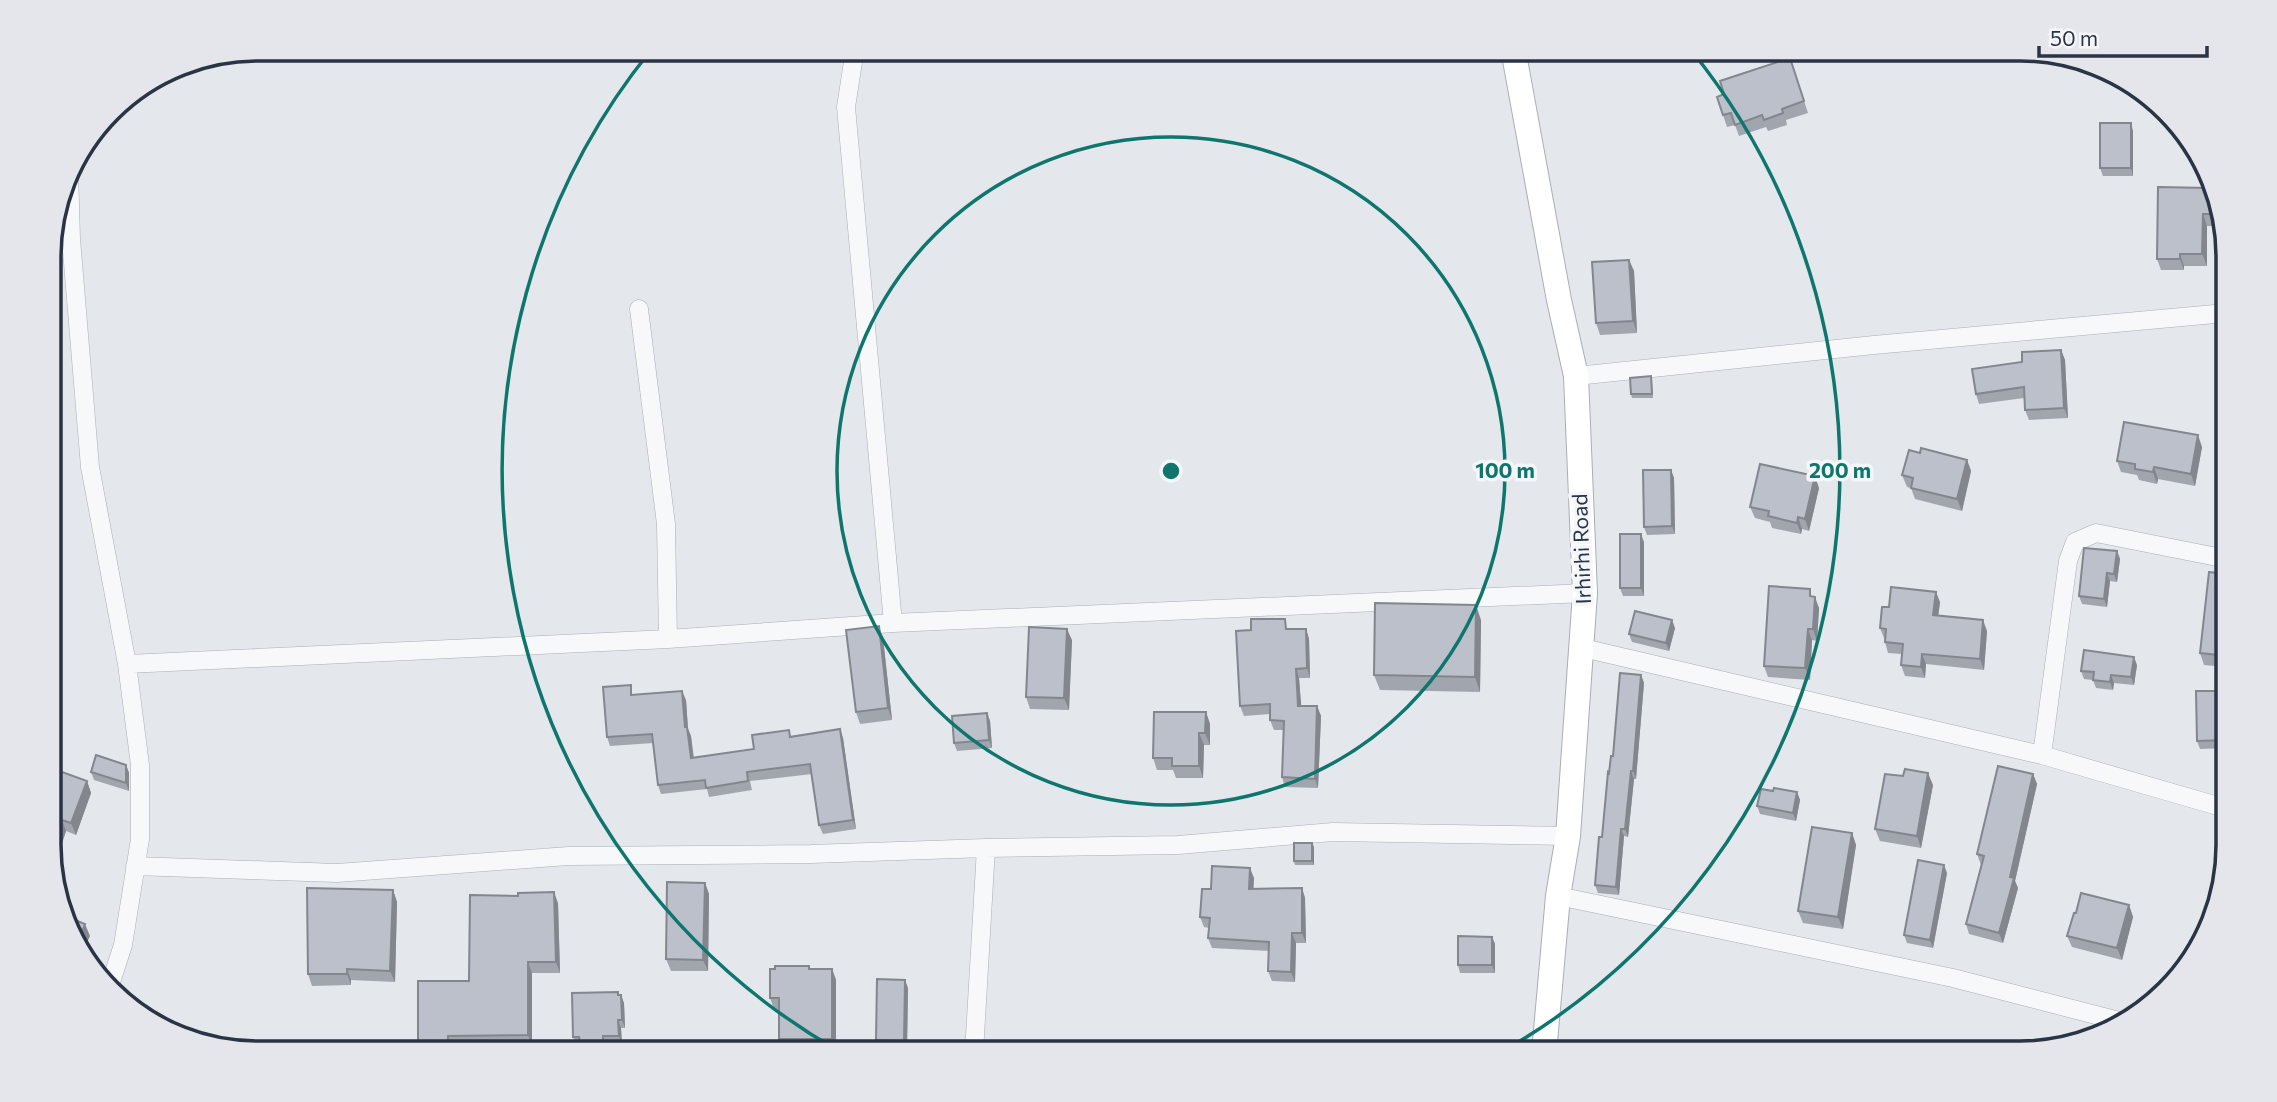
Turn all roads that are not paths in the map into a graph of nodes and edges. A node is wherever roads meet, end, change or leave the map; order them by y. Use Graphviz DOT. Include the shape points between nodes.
graph roads {
  1 [pos="853,61"];
  2 [pos="1515,61"];
  3 [pos="70,200"];
  4 [pos="639,309"];
  5 [pos="2216,314"];
  6 [pos="1576,376"];
  7 [pos="2216,557"];
  8 [pos="1585,593"];
  9 [pos="893,623"];
  10 [pos="668,639"];
  11 [pos="1583,648"];
  12 [pos="127,664"];
  13 [pos="2042,755"];
  14 [pos="2216,806"];
  15 [pos="1569,836"];
  16 [pos="986,848"];
  17 [pos="135,866"];
  18 [pos="1558,896"];
  19 [pos="113,976"];
  20 [pos="2110,1019"];
  21 [pos="1545,1040"];
  22 [pos="975,1041"];
  1 -- 9 [label="street" via="846,107"];
  2 -- 6 [label="street, Irhirhi Road"];
  3 -- 12 [label="street" via="90,467"];
  4 -- 10 [label="street" via="666,524"];
  5 -- 6 [label="street"];
  6 -- 8 [label="street, Irhirhi Road"];
  7 -- 13 [label="street" via="2096,533 2075,542 2068,561"];
  8 -- 9 [label="street"];
  8 -- 11 [label="street, Irhirhi Road"];
  9 -- 10 [label="street"];
  10 -- 12 [label="street"];
  11 -- 13 [label="street"];
  11 -- 15 [label="street, Irhirhi Road"];
  12 -- 17 [label="street" via="140,765 140,839"];
  13 -- 14 [label="street"];
  15 -- 16 [label="street" via="1333,832 1178,845"];
  15 -- 18 [label="street, Irhirhi Road"];
  16 -- 17 [label="street" via="568,856 337,873"];
  16 -- 22 [label="street"];
  17 -- 19 [label="street" via="123,945"];
  18 -- 20 [label="street" via="1953,978"];
  18 -- 21 [label="street, Irhirhi Road"];
}
